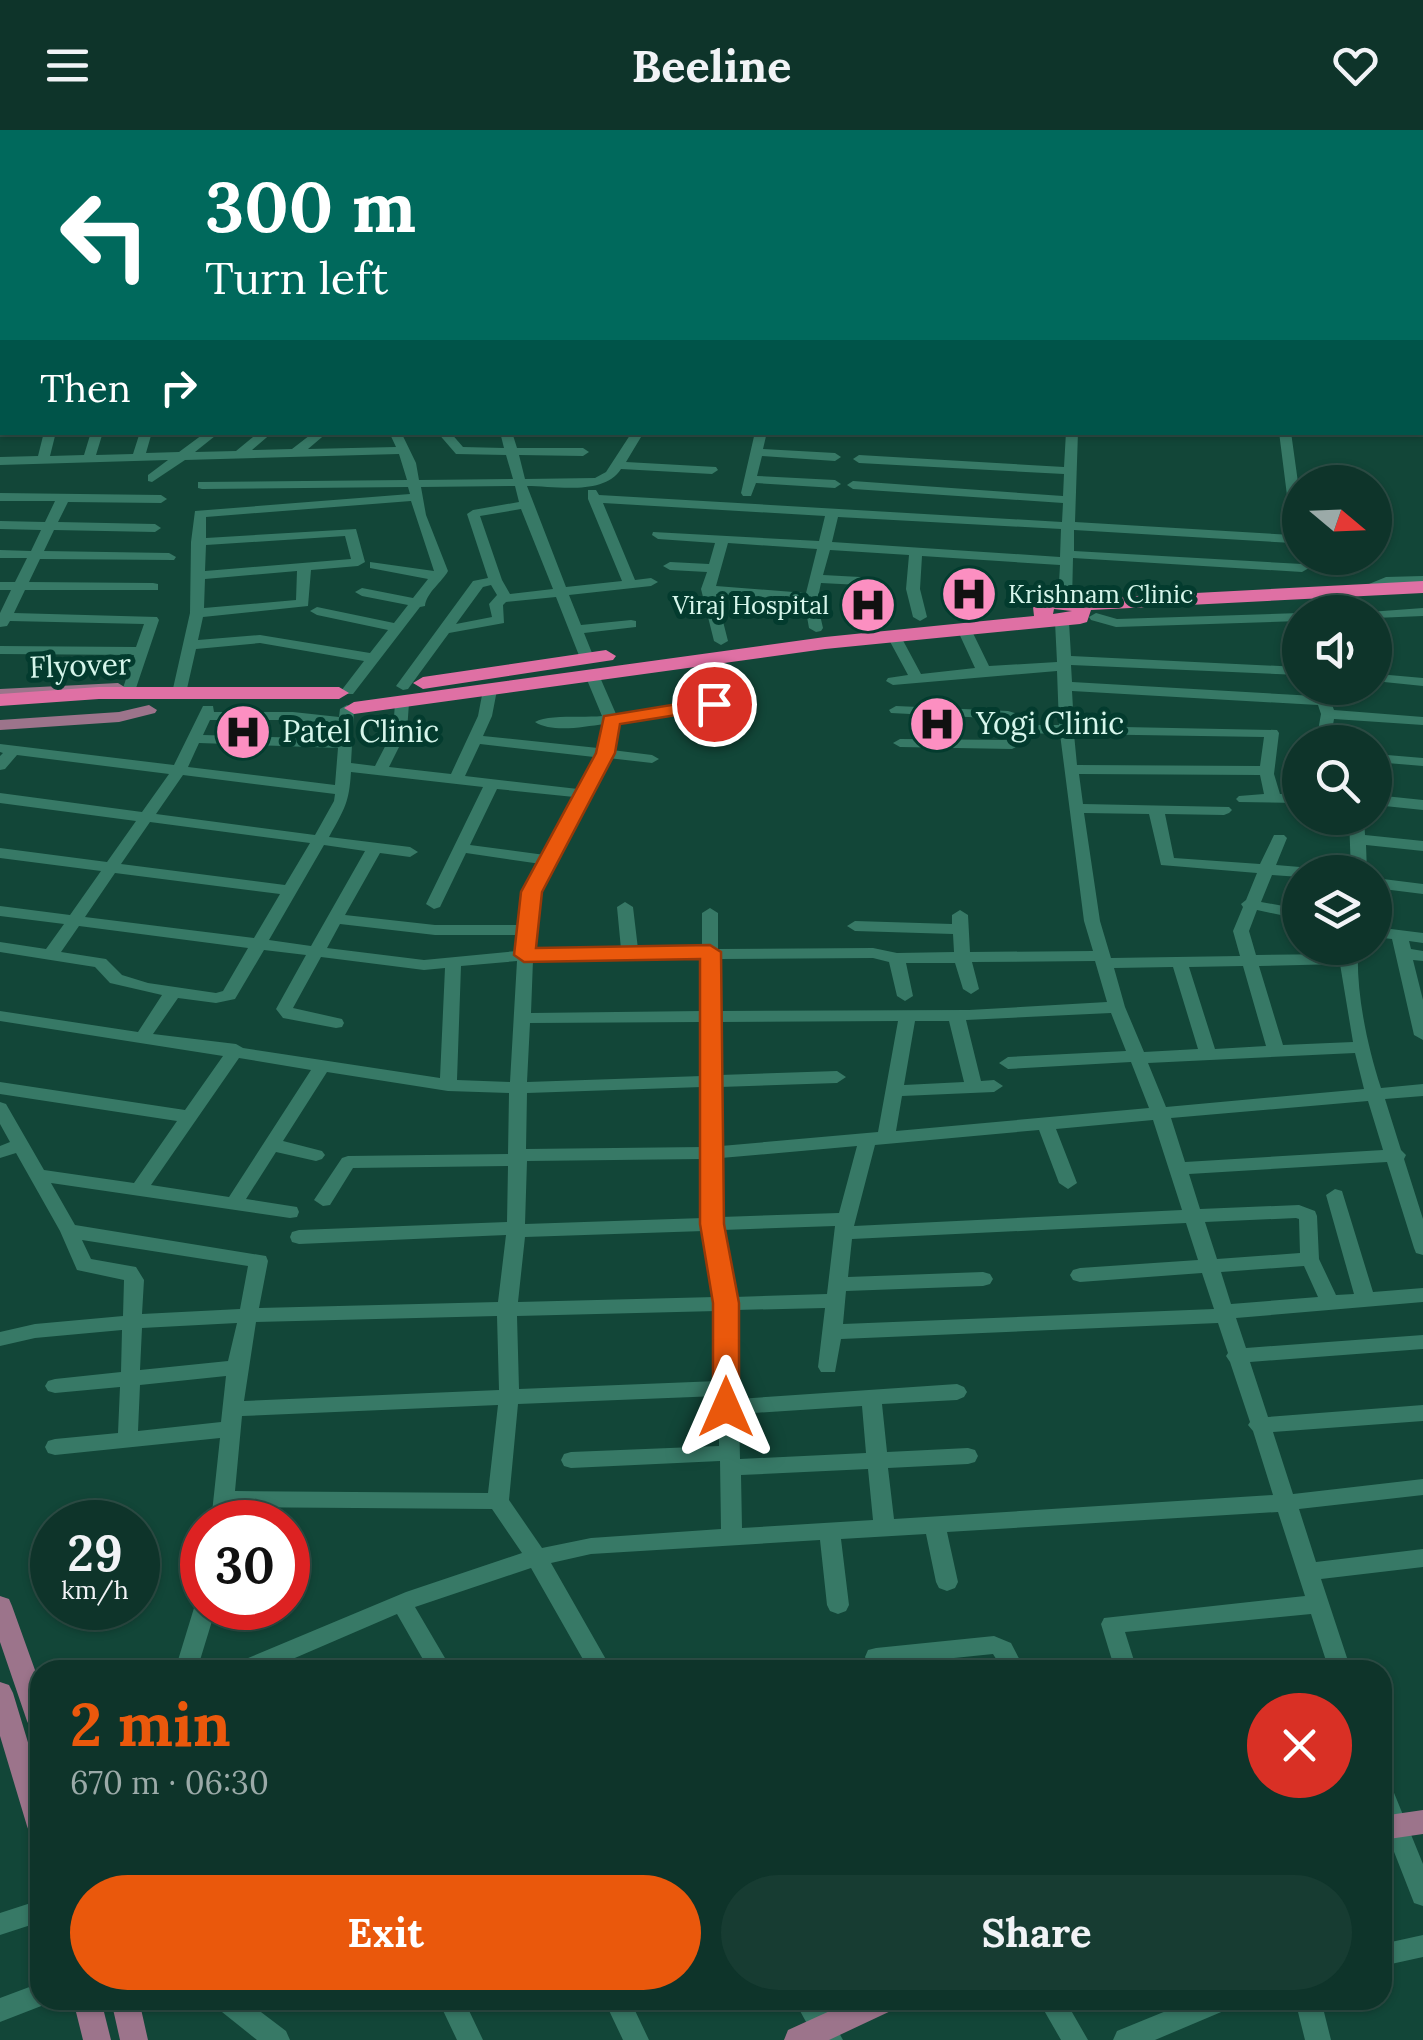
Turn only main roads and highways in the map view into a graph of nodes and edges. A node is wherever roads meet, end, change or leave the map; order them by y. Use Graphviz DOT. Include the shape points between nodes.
graph roads {
  1 [pos="1423,588"];
  2 [pos="1423,601"];
  3 [pos="1392,605"];
  4 [pos="1068,613"];
  5 [pos="1282,618"];
  6 [pos="590,667"];
  7 [pos="402,694"];
  8 [pos="0,697"];
  9 [pos="163,699"];
  10 [pos="347,703"];
  11 [pos="0,717"];
  12 [pos="0,725"];
  13 [pos="3,1620"];
  14 [pos="0,1692"];
  15 [pos="30,1693"];
  16 [pos="30,1758"];
  17 [pos="90,2010"];
  18 [pos="128,2010"];
  19 [pos="866,2010"];
  20 [pos="817,2036"];
  21 [pos="98,2040"];
  22 [pos="134,2040"];
  1 -- 4 [label="highway"];
  2 -- 3 [label="highway"];
  4 -- 5 [label="highway"];
  4 -- 6 [label="highway"];
  4 -- 6 [label="highway" via="816,628"];
  6 -- 7 [label="highway"];
  6 -- 7 [label="highway" via="490,690"];
  7 -- 10 [label="highway"];
  8 -- 9 [label="highway, Flyover"];
  8 -- 9 [label="main road" via="130,688"];
  9 -- 10 [label="highway"];
  9 -- 10 [label="highway" via="208,713"];
  9 -- 11 [label="highway, Flyover"];
  9 -- 12 [label="main road" via="119,717"];
  13 -- 15 [label="main road"];
  14 -- 16 [label="main road"];
  17 -- 21 [label="main road"];
  18 -- 22 [label="main road"];
  19 -- 20 [label="main road"];
}
